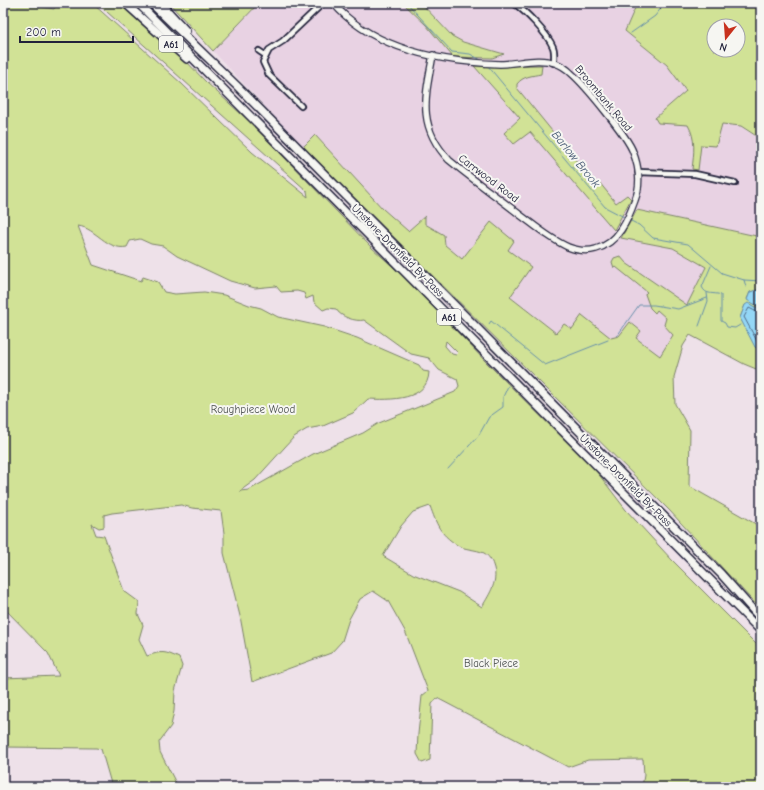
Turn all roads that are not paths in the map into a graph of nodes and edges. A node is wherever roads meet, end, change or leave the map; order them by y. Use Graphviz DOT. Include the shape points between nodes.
graph roads {
  1 [pos="125,3"];
  2 [pos="138,3"];
  3 [pos="151,3"];
  4 [pos="160,3"];
  5 [pos="323,3"];
  6 [pos="333,3"];
  7 [pos="514,3"];
  8 [pos="259,51"];
  9 [pos="265,55"];
  10 [pos="433,55"];
  11 [pos="554,62"];
  12 [pos="218,84"];
  13 [pos="237,86"];
  14 [pos="301,106"];
  15 [pos="638,172"];
  16 [pos="735,183"];
  17 [pos="614,239"];
  18 [pos="761,619"];
  19 [pos="761,631"];
  1 -- 12 [label="highway, A61"];
  2 -- 12 [label="highway, Unstone-Dronfield By-Pass / A61"];
  3 -- 13 [label="highway, Unstone-Dronfield By-Pass / A61"];
  4 -- 13 [label="highway, A61"];
  5 -- 9 [label="street"];
  6 -- 10 [label="street" via="360,28 378,38 401,48"];
  7 -- 11 [label="street" via="523,10 549,42 554,53"];
  8 -- 9 [label="street"];
  9 -- 14 [label="street" via="264,62 269,75"];
  10 -- 11 [label="street" via="491,63"];
  10 -- 17 [label="street, Carrwood Road" via="424,108 431,136 449,160 568,247 596,250"];
  11 -- 15 [label="street, Broombank Road" via="577,78 625,138 634,152"];
  12 -- 19 [label="highway, Unstone-Dronfield By-Pass / A61"];
  13 -- 18 [label="highway, Unstone-Dronfield By-Pass / A61" via="721,574"];
  15 -- 16 [label="street" via="694,174"];
  15 -- 17 [label="street, Broombank Road" via="636,197 624,225"];
}
